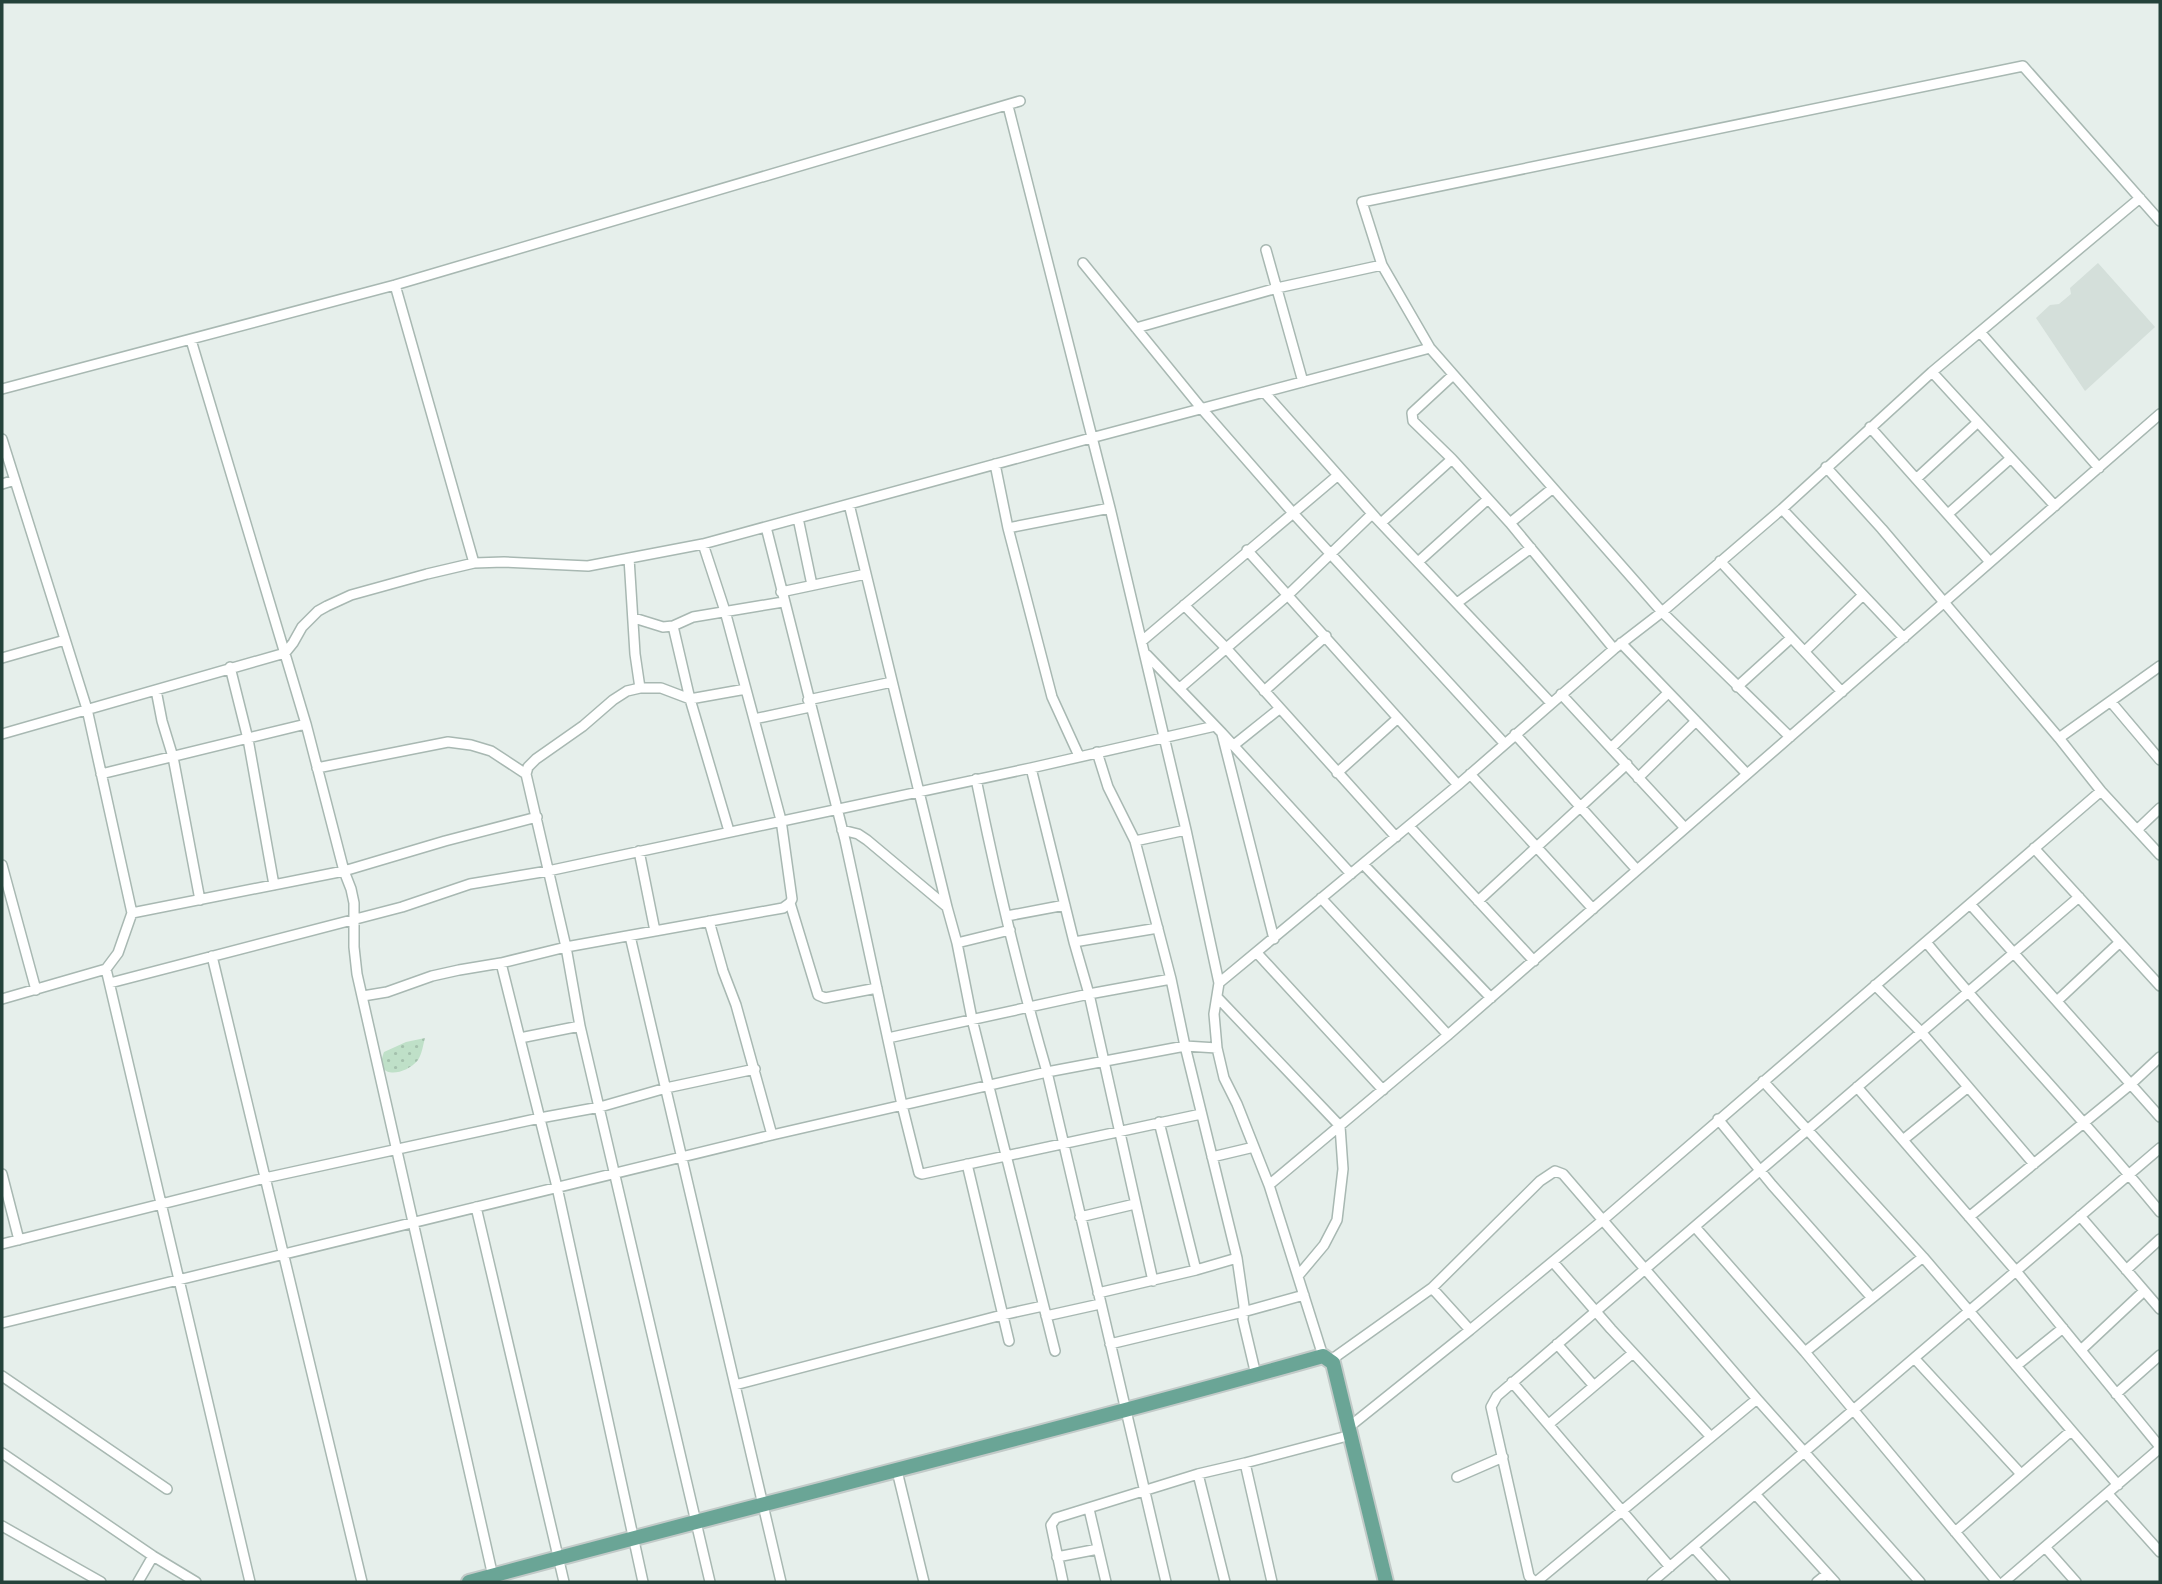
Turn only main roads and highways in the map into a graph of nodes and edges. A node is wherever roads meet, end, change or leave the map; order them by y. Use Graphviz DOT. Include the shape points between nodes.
graph roads {
  1 [pos="494,1579"];
  2 [pos="470,1582"];
  3 [pos="1386,1582"];
  1 -- 2 [label="main road"];
  1 -- 3 [label="main road" via="763,1503 1327,1358 1350,1431"];
}
